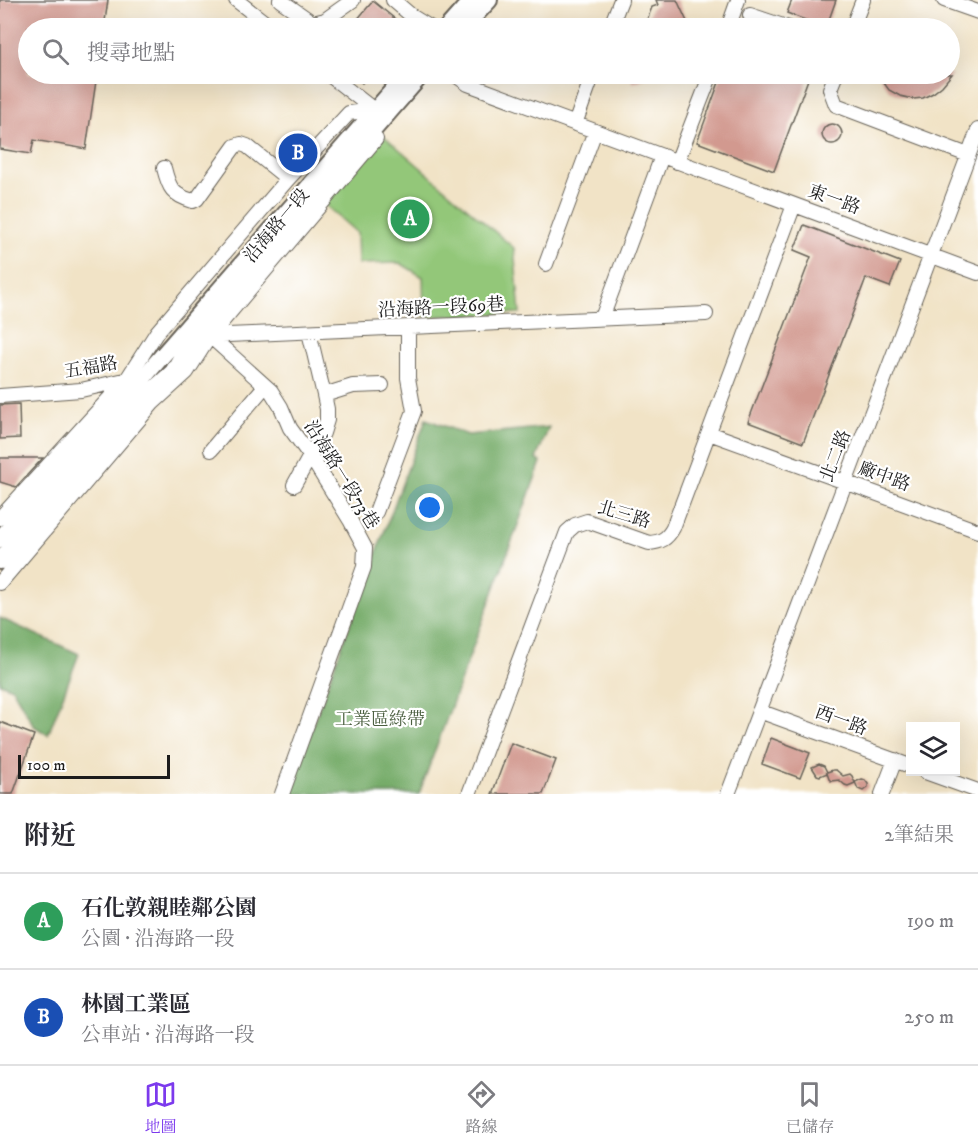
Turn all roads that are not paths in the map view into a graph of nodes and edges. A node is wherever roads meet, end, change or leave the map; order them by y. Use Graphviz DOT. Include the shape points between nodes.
graph roads {
  1 [pos="236,0"];
  2 [pos="280,0"];
  3 [pos="353,0"];
  4 [pos="393,0"];
  5 [pos="472,0"];
  6 [pos="489,0"];
  7 [pos="621,0"];
  8 [pos="738,0"];
  9 [pos="863,0"];
  10 [pos="944,0"];
  11 [pos="978,12"];
  12 [pos="750,15"];
  13 [pos="259,18"];
  14 [pos="306,18"];
  15 [pos="328,18"];
  16 [pos="415,18"];
  17 [pos="456,18"];
  18 [pos="472,18"];
  19 [pos="614,18"];
  20 [pos="732,18"];
  21 [pos="759,18"];
  22 [pos="856,18"];
  23 [pos="341,84"];
  24 [pos="400,84"];
  25 [pos="411,84"];
  26 [pos="468,84"];
  27 [pos="589,84"];
  28 [pos="707,84"];
  29 [pos="832,84"];
  30 [pos="379,114"];
  31 [pos="574,124"];
  32 [pos="978,130"];
  33 [pos="595,131"];
  34 [pos="968,155"];
  35 [pos="662,156"];
  36 [pos="677,162"];
  37 [pos="164,168"];
  38 [pos="288,179"];
  39 [pos="794,205"];
  40 [pos="931,255"];
  41 [pos="546,264"];
  42 [pos="978,273"];
  43 [pos="706,314"];
  44 [pos="602,318"];
  45 [pos="408,327"];
  46 [pos="309,332"];
  47 [pos="194,336"];
  48 [pos="180,372"];
  49 [pos="135,378"];
  50 [pos="382,385"];
  51 [pos="265,386"];
  52 [pos="324,395"];
  53 [pos="0,396"];
  54 [pos="709,433"];
  55 [pos="211,450"];
  56 [pos="311,457"];
  57 [pos="845,482"];
  58 [pos="294,485"];
  59 [pos="376,512"];
  60 [pos="0,518"];
  61 [pos="978,531"];
  62 [pos="0,539"];
  63 [pos="0,561"];
  64 [pos="0,584"];
  65 [pos="759,711"];
  66 [pos="895,760"];
  67 [pos="906,764"];
  68 [pos="939,776"];
  69 [pos="978,791"];
  70 [pos="282,794"];
  71 [pos="469,794"];
  72 [pos="728,794"];
  73 [pos="882,794"];
  1 -- 13 [label="street"];
  2 -- 14 [label="street"];
  3 -- 15 [label="street"];
  4 -- 16 [label="street"];
  5 -- 17 [label="main road"];
  6 -- 18 [label="main road"];
  7 -- 19 [label="street"];
  8 -- 20 [label="street"];
  9 -- 22 [label="street"];
  10 -- 11 [label="street"];
  12 -- 21 [label="street"];
  23 -- 30 [label="street"];
  24 -- 30 [label="main road"];
  25 -- 30 [label="main road"];
  26 -- 31 [label="street, 東一路"];
  27 -- 31 [label="street"];
  28 -- 36 [label="street"];
  29 -- 34 [label="street" via="836,105"];
  30 -- 38 [label="street, 沿海路一段" via="349,113"];
  30 -- 47 [label="main road, 沿海路一段"];
  30 -- 47 [label="street, 沿海路一段" via="378,136"];
  31 -- 33 [label="street, 東一路"];
  32 -- 34 [label="street, 北二路"];
  33 -- 35 [label="street, 東一路"];
  33 -- 41 [label="street"];
  34 -- 40 [label="street, 北二路"];
  35 -- 36 [label="street, 東一路"];
  35 -- 44 [label="street"];
  36 -- 39 [label="street, 東一路"];
  37 -- 38 [label="street" via="174,193 193,201 235,146 242,144"];
  38 -- 49 [label="street, 沿海路一段" via="157,332"];
  39 -- 40 [label="street, 東一路"];
  39 -- 54 [label="street, 北三路"];
  40 -- 42 [label="street, 東一路"];
  40 -- 57 [label="street, 北二路"];
  43 -- 44 [label="street, 沿海路一段69巷"];
  44 -- 45 [label="street, 沿海路一段69巷"];
  45 -- 46 [label="street, 沿海路一段69巷"];
  45 -- 59 [label="street" via="408,378 414,411"];
  46 -- 47 [label="street, 沿海路一段69巷"];
  46 -- 52 [label="street"];
  47 -- 48 [label="main road, 沿海路一段"];
  47 -- 49 [label="main road, 沿海路一段"];
  47 -- 51 [label="street, 沿海路一段73巷"];
  48 -- 49 [label="street, 五福路"];
  48 -- 63 [label="main road, 沿海路一段" via="131,410"];
  48 -- 64 [label="street, 沿海路一段"];
  49 -- 53 [label="street, 五福路" via="81,390"];
  49 -- 60 [label="street, 沿海路一段"];
  49 -- 62 [label="main road, 沿海路一段"];
  50 -- 52 [label="street" via="353,386"];
  51 -- 55 [label="street"];
  51 -- 56 [label="street, 沿海路一段73巷"];
  52 -- 56 [label="street" via="327,420"];
  54 -- 57 [label="street, 廠中路"];
  54 -- 71 [label="street, 北三路" via="669,536 649,543 587,521 567,532"];
  56 -- 58 [label="street"];
  56 -- 70 [label="street, 沿海路一段73巷" via="365,548 364,567"];
  57 -- 61 [label="street, 廠中路"];
  57 -- 65 [label="street, 北二路"];
  65 -- 66 [label="street, 西一路"];
  65 -- 72 [label="street, 北二路"];
  66 -- 67 [label="street, 西一路"];
  66 -- 73 [label="street"];
  68 -- 69 [label="street"];
}
